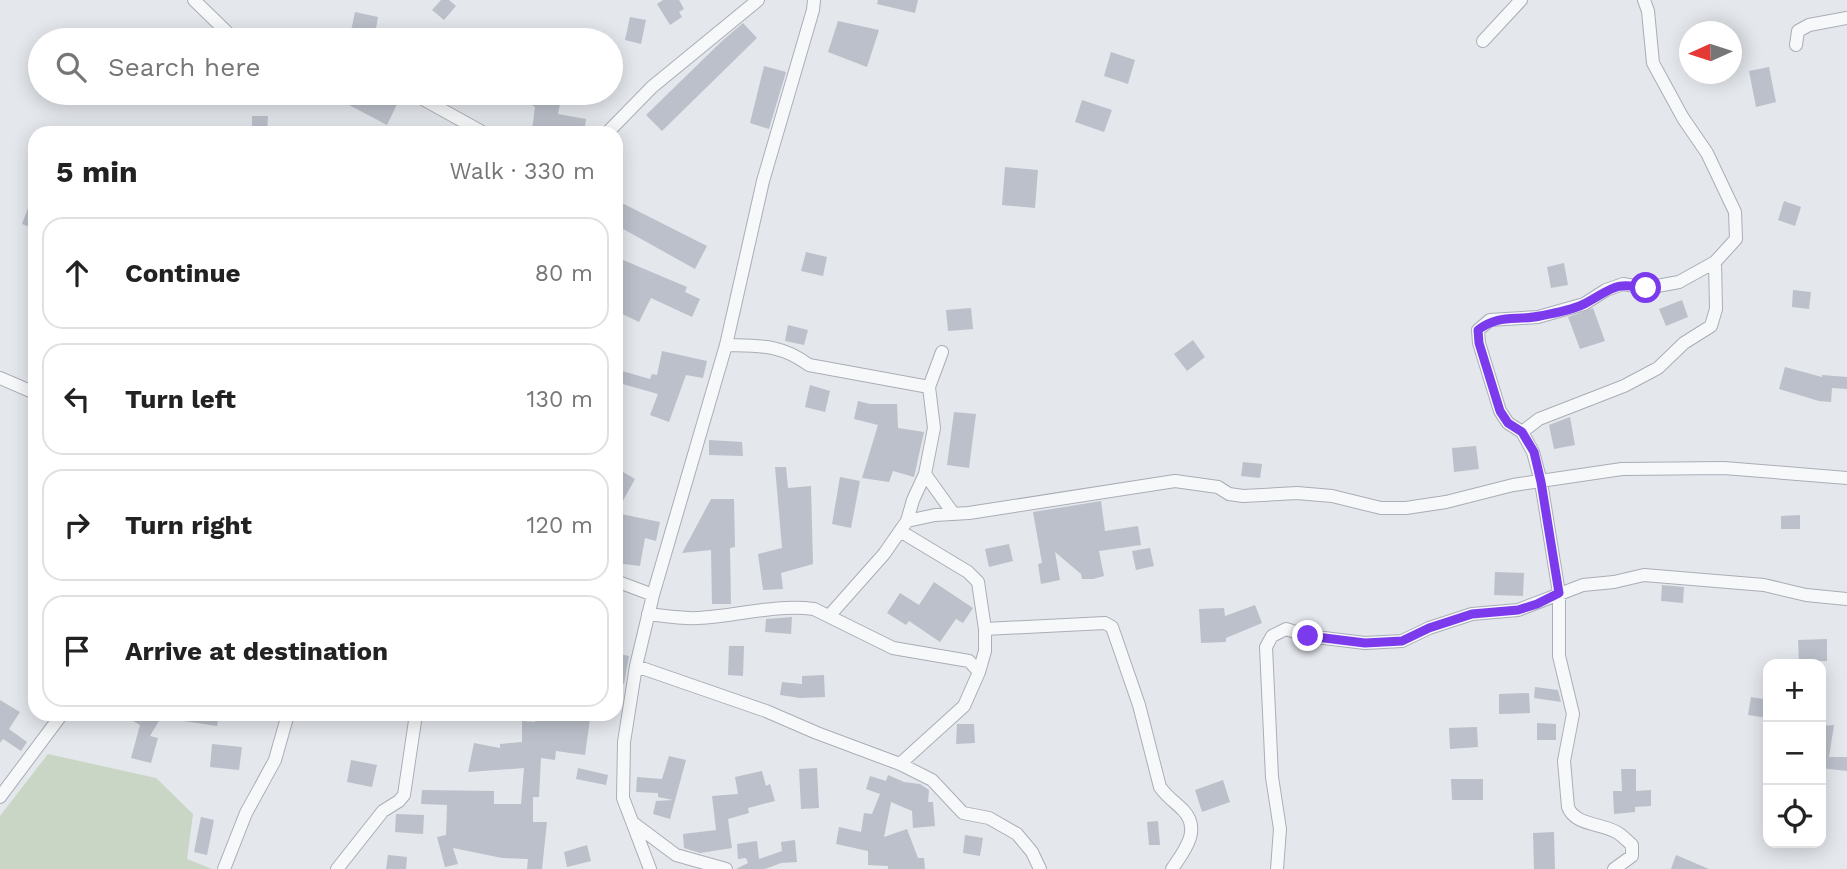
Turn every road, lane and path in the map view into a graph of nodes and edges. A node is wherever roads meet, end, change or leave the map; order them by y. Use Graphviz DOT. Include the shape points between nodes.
graph roads {
  1 [pos="194,0"];
  2 [pos="758,0"];
  3 [pos="814,0"];
  4 [pos="1521,0"];
  5 [pos="1644,0"];
  6 [pos="1847,18"];
  7 [pos="223,28"];
  8 [pos="1483,41"];
  9 [pos="1796,45"];
  10 [pos="434,105"];
  11 [pos="471,126"];
  12 [pos="614,126"];
  13 [pos="1715,262"];
  14 [pos="726,345"];
  15 [pos="942,352"];
  16 [pos="0,378"];
  17 [pos="929,387"];
  18 [pos="28,390"];
  19 [pos="1522,432"];
  20 [pos="925,474"];
  21 [pos="1847,478"];
  22 [pos="1541,482"];
  23 [pos="953,513"];
  24 [pos="904,526"];
  25 [pos="623,584"];
  26 [pos="1559,593"];
  27 [pos="653,595"];
  28 [pos="1847,599"];
  29 [pos="648,614"];
  30 [pos="829,616"];
  31 [pos="985,629"];
  32 [pos="636,666"];
  33 [pos="979,673"];
  34 [pos="57,721"];
  35 [pos="286,721"];
  36 [pos="415,721"];
  37 [pos="900,764"];
  38 [pos="0,797"];
  39 [pos="632,821"];
  40 [pos="224,869"];
  41 [pos="337,869"];
  42 [pos="650,869"];
  43 [pos="726,869"];
  44 [pos="1040,869"];
  45 [pos="1172,869"];
  46 [pos="1277,869"];
  47 [pos="1614,869"];
  1 -- 7 [label="street"];
  2 -- 12 [label="street" via="652,87"];
  3 -- 14 [label="street" via="764,181"];
  4 -- 8 [label="street"];
  5 -- 13 [label="street" via="1653,63 1707,153 1735,212 1736,239"];
  6 -- 9 [label="street" via="1809,25 1798,32"];
  10 -- 11 [label="street"];
  13 -- 19 [label="street" via="1716,309 1711,326 1658,368 1539,419"];
  13 -- 19 [label="street" via="1679,282 1646,288 1623,284 1584,304 1538,317 1490,320 1478,330 1500,411"];
  14 -- 17 [label="street" via="775,346 809,365"];
  14 -- 27 [label="street"];
  15 -- 17 [label="street"];
  16 -- 18 [label="street"];
  17 -- 20 [label="street" via="934,428"];
  19 -- 22 [label="street" via="1534,452"];
  20 -- 23 [label="street"];
  20 -- 24 [label="street"];
  21 -- 22 [label="street" via="1724,468 1634,469"];
  22 -- 23 [label="street" via="1446,502 1381,508 1332,496 1244,496 1175,481"];
  22 -- 26 [label="street"];
  23 -- 24 [label="street"];
  24 -- 30 [label="street"];
  24 -- 31 [label="street" via="978,582"];
  25 -- 27 [label="street"];
  26 -- 28 [label="street" via="1644,575 1764,585"];
  26 -- 46 [label="street" via="1518,610 1472,614 1402,641 1365,643 1286,629 1272,636 1266,647 1271,766 1280,829"];
  26 -- 47 [label="street" via="1559,656 1573,714 1564,761 1568,807 1580,820 1618,833 1632,845 1632,856"];
  27 -- 29 [label="street"];
  29 -- 30 [label="street" via="697,618 801,607"];
  29 -- 32 [label="street"];
  30 -- 33 [label="street" via="893,648 969,662"];
  31 -- 33 [label="street"];
  31 -- 45 [label="street" via="1105,623 1112,627 1160,787 1185,811 1192,827 1191,840"];
  32 -- 37 [label="street"];
  32 -- 39 [label="street" via="624,742 623,798"];
  33 -- 37 [label="street" via="964,706"];
  34 -- 38 [label="street"];
  35 -- 40 [label="street" via="275,760 246,813"];
  36 -- 41 [label="street" via="404,795 383,811"];
  37 -- 44 [label="street" via="932,780 963,813 989,818 1017,834"];
  39 -- 42 [label="street"];
  39 -- 43 [label="street" via="676,855"];
}
